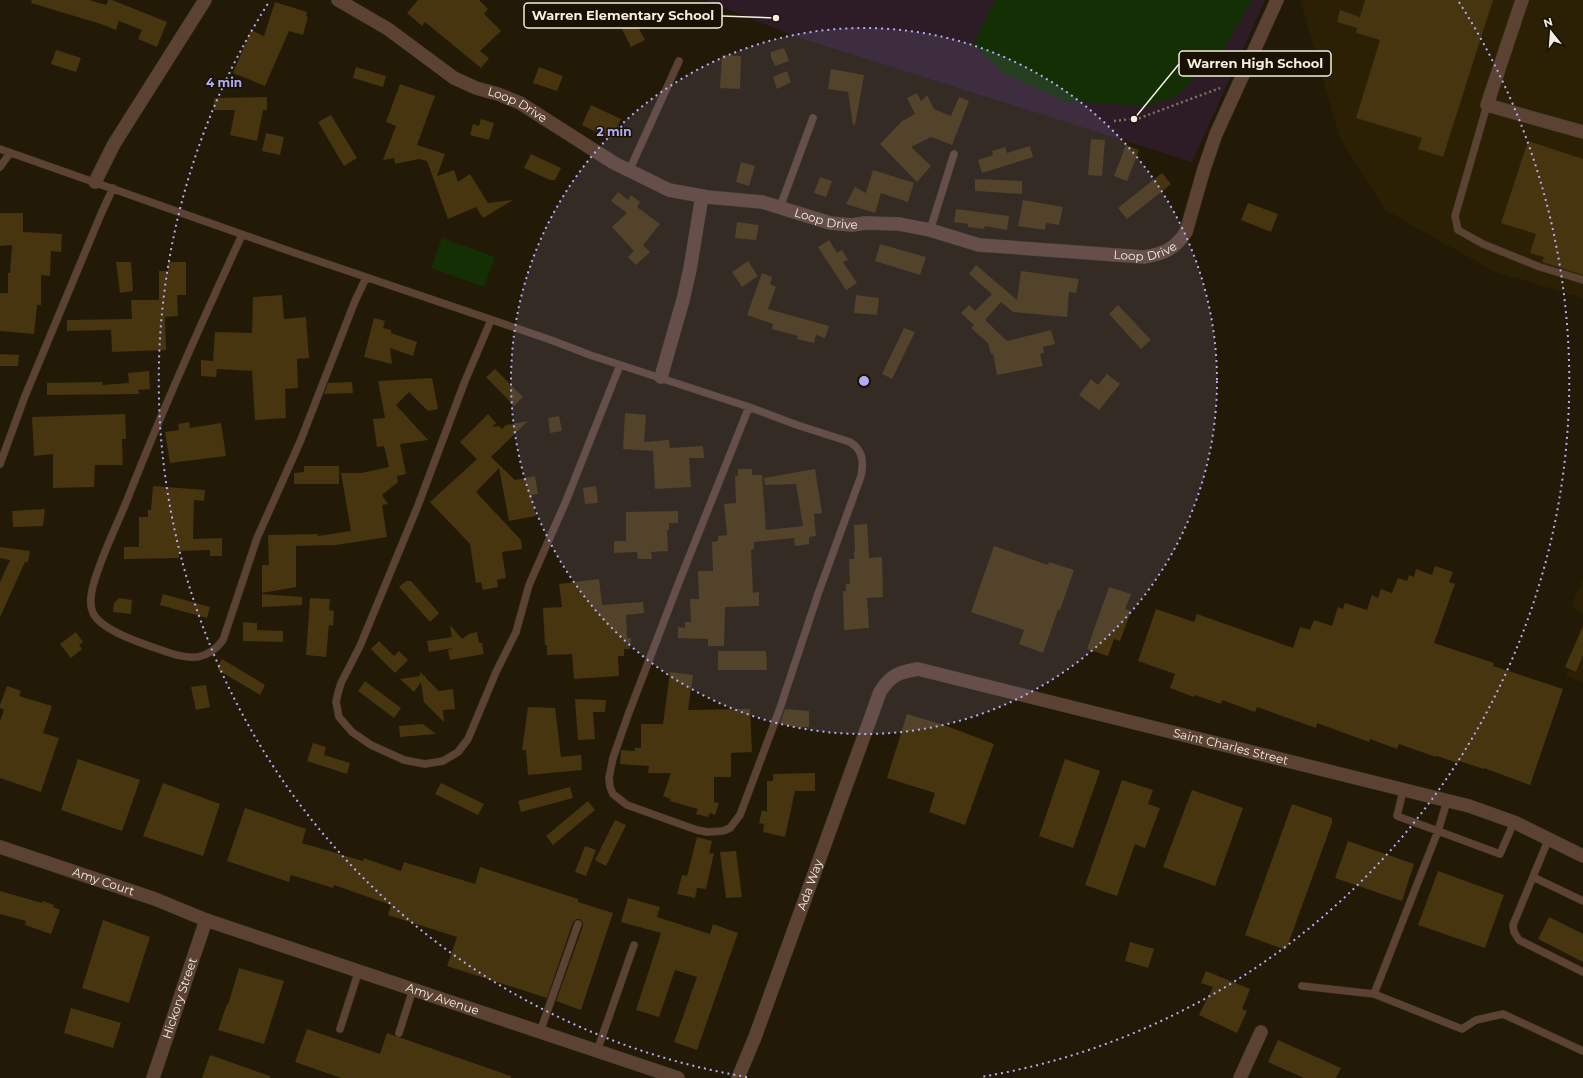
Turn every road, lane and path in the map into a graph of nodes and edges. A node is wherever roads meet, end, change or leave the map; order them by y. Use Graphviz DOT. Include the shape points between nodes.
graph roads {
  1 [pos="205,0"];
  2 [pos="338,0"];
  3 [pos="1277,0"];
  4 [pos="1522,0"];
  5 [pos="679,62"];
  6 [pos="1220,88"];
  7 [pos="1487,105"];
  8 [pos="814,118"];
  9 [pos="1114,121"];
  10 [pos="1583,132"];
  11 [pos="0,149"];
  12 [pos="10,153"];
  13 [pos="954,154"];
  14 [pos="0,167"];
  15 [pos="629,171"];
  16 [pos="95,182"];
  17 [pos="113,188"];
  18 [pos="702,196"];
  19 [pos="780,207"];
  20 [pos="930,230"];
  21 [pos="242,235"];
  22 [pos="366,278"];
  23 [pos="1583,280"];
  24 [pos="491,320"];
  25 [pos="620,365"];
  26 [pos="661,377"];
  27 [pos="749,407"];
  28 [pos="0,464"];
  29 [pos="880,692"];
  30 [pos="1403,791"];
  31 [pos="1447,801"];
  32 [pos="1514,822"];
  33 [pos="1438,831"];
  34 [pos="1549,838"];
  35 [pos="0,847"];
  36 [pos="1583,856"];
  37 [pos="1533,877"];
  38 [pos="1583,901"];
  39 [pos="206,920"];
  40 [pos="578,924"];
  41 [pos="634,945"];
  42 [pos="359,970"];
  43 [pos="1583,972"];
  44 [pos="1302,986"];
  45 [pos="413,989"];
  46 [pos="1374,994"];
  47 [pos="340,1030"];
  48 [pos="540,1032"];
  49 [pos="1261,1032"];
  50 [pos="399,1033"];
  51 [pos="597,1051"];
  52 [pos="1583,1051"];
  53 [pos="153,1078"];
  54 [pos="678,1078"];
  55 [pos="738,1078"];
  56 [pos="1240,1078"];
  1 -- 16 [label="street" via="114,144"];
  2 -- 15 [label="street, Loop Drive" via="388,29 454,78 520,103"];
  3 -- 20 [label="street, Loop Drive" via="1209,152 1186,232 1169,250 1154,256 1132,257 1028,250 971,243"];
  4 -- 7 [label="street"];
  5 -- 15 [label="lane"];
  6 -- 9 [label="path" via="1140,118"];
  7 -- 10 [label="street"];
  7 -- 23 [label="lane" via="1456,216 1458,230 1483,244 1540,267"];
  8 -- 19 [label="lane"];
  11 -- 12 [label="lane"];
  12 -- 14 [label="lane"];
  12 -- 16 [label="lane"];
  13 -- 20 [label="lane"];
  15 -- 18 [label="street, Loop Drive" via="669,190"];
  16 -- 17 [label="lane"];
  17 -- 21 [label="lane"];
  17 -- 28 [label="lane"];
  18 -- 19 [label="street, Loop Drive" via="756,201"];
  18 -- 26 [label="street" via="686,284"];
  19 -- 20 [label="street, Loop Drive" via="830,223 899,224"];
  21 -- 22 [label="lane"];
  21 -- 22 [label="lane" via="163,411 101,561 92,592 93,613 103,624 166,651 185,657 197,657 215,650 223,640 257,538 302,436"];
  22 -- 24 [label="lane"];
  24 -- 25 [label="lane"];
  24 -- 25 [label="lane" via="384,588 360,646 341,683 336,702 339,717 352,732 371,745 404,760 425,764 443,761 458,752 468,739 518,628 530,585"];
  25 -- 26 [label="lane"];
  26 -- 27 [label="lane"];
  27 -- 27 [label="lane" via="856,445 863,459 863,467 779,711 740,815 730,828 707,832 627,805 613,794 609,778 628,715"];
  29 -- 30 [label="street, Saint Charles Street" via="887,681 898,674 918,669"];
  29 -- 55 [label="street, Ada Way"];
  30 -- 31 [label="street, Saint Charles Street"];
  30 -- 33 [label="lane" via="1397,816"];
  31 -- 32 [label="street, Saint Charles Street" via="1492,813"];
  31 -- 33 [label="lane"];
  32 -- 33 [label="lane" via="1500,854"];
  32 -- 34 [label="street, Saint Charles Street"];
  33 -- 46 [label="lane"];
  34 -- 36 [label="street, Saint Charles Street"];
  34 -- 37 [label="lane"];
  35 -- 39 [label="street, Amy Court" via="155,899"];
  37 -- 38 [label="lane"];
  37 -- 43 [label="lane" via="1513,925 1514,932 1519,940"];
  39 -- 42 [label="street, Amy Avenue"];
  39 -- 53 [label="street, Hickory Street"];
  40 -- 48 [label="lane"];
  41 -- 51 [label="lane"];
  42 -- 45 [label="street, Amy Avenue"];
  42 -- 47 [label="lane"];
  44 -- 46 [label="lane"];
  45 -- 48 [label="street, Amy Avenue"];
  45 -- 50 [label="lane"];
  46 -- 52 [label="lane" via="1462,1029 1476,1020 1503,1014"];
  48 -- 51 [label="street, Amy Avenue"];
  49 -- 56 [label="street"];
  51 -- 54 [label="street, Amy Avenue"];
}
